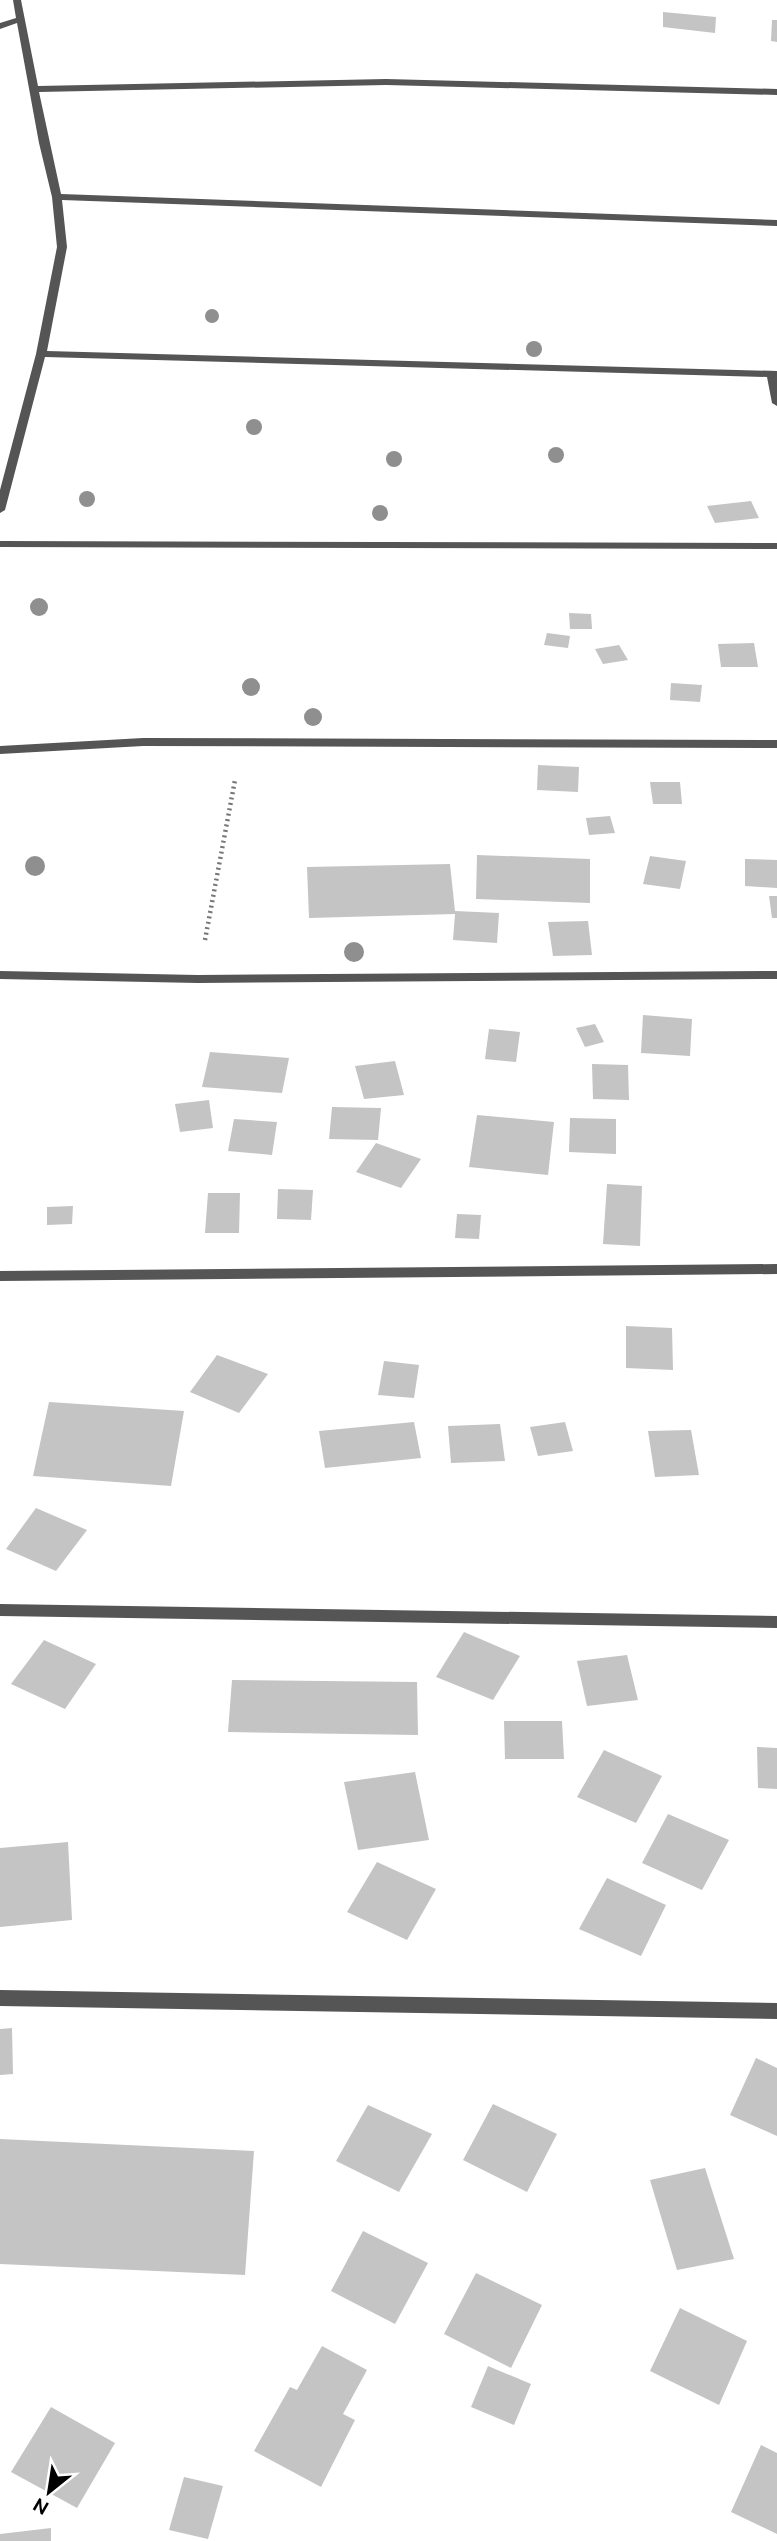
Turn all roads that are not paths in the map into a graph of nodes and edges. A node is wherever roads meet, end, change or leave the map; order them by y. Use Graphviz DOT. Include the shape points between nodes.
graph roads {
  1 [pos="17,0"];
  2 [pos="19,20"];
  3 [pos="0,26"];
  4 [pos="34,89"];
  5 [pos="777,92"];
  6 [pos="58,197"];
  7 [pos="777,223"];
  8 [pos="41,354"];
  9 [pos="775,374"];
  10 [pos="777,403"];
  11 [pos="0,510"];
  12 [pos="0,544"];
  13 [pos="777,546"];
  14 [pos="777,744"];
  15 [pos="0,750"];
  16 [pos="0,975"];
  17 [pos="777,975"];
  18 [pos="777,1269"];
  19 [pos="0,1276"];
  20 [pos="0,1610"];
  21 [pos="777,1622"];
  22 [pos="0,1998"];
  23 [pos="777,2011"];
  1 -- 2 [label="street"];
  2 -- 3 [label="street"];
  2 -- 4 [label="street"];
  4 -- 5 [label="street" via="386,82"];
  4 -- 6 [label="street"];
  6 -- 7 [label="street"];
  6 -- 8 [label="street" via="62,247"];
  8 -- 9 [label="street"];
  8 -- 11 [label="street"];
  9 -- 10 [label="street"];
  12 -- 13 [label="street"];
  14 -- 15 [label="street" via="143,742"];
  16 -- 17 [label="street" via="198,979"];
  18 -- 19 [label="street"];
  20 -- 21 [label="street"];
  22 -- 23 [label="street"];
}
